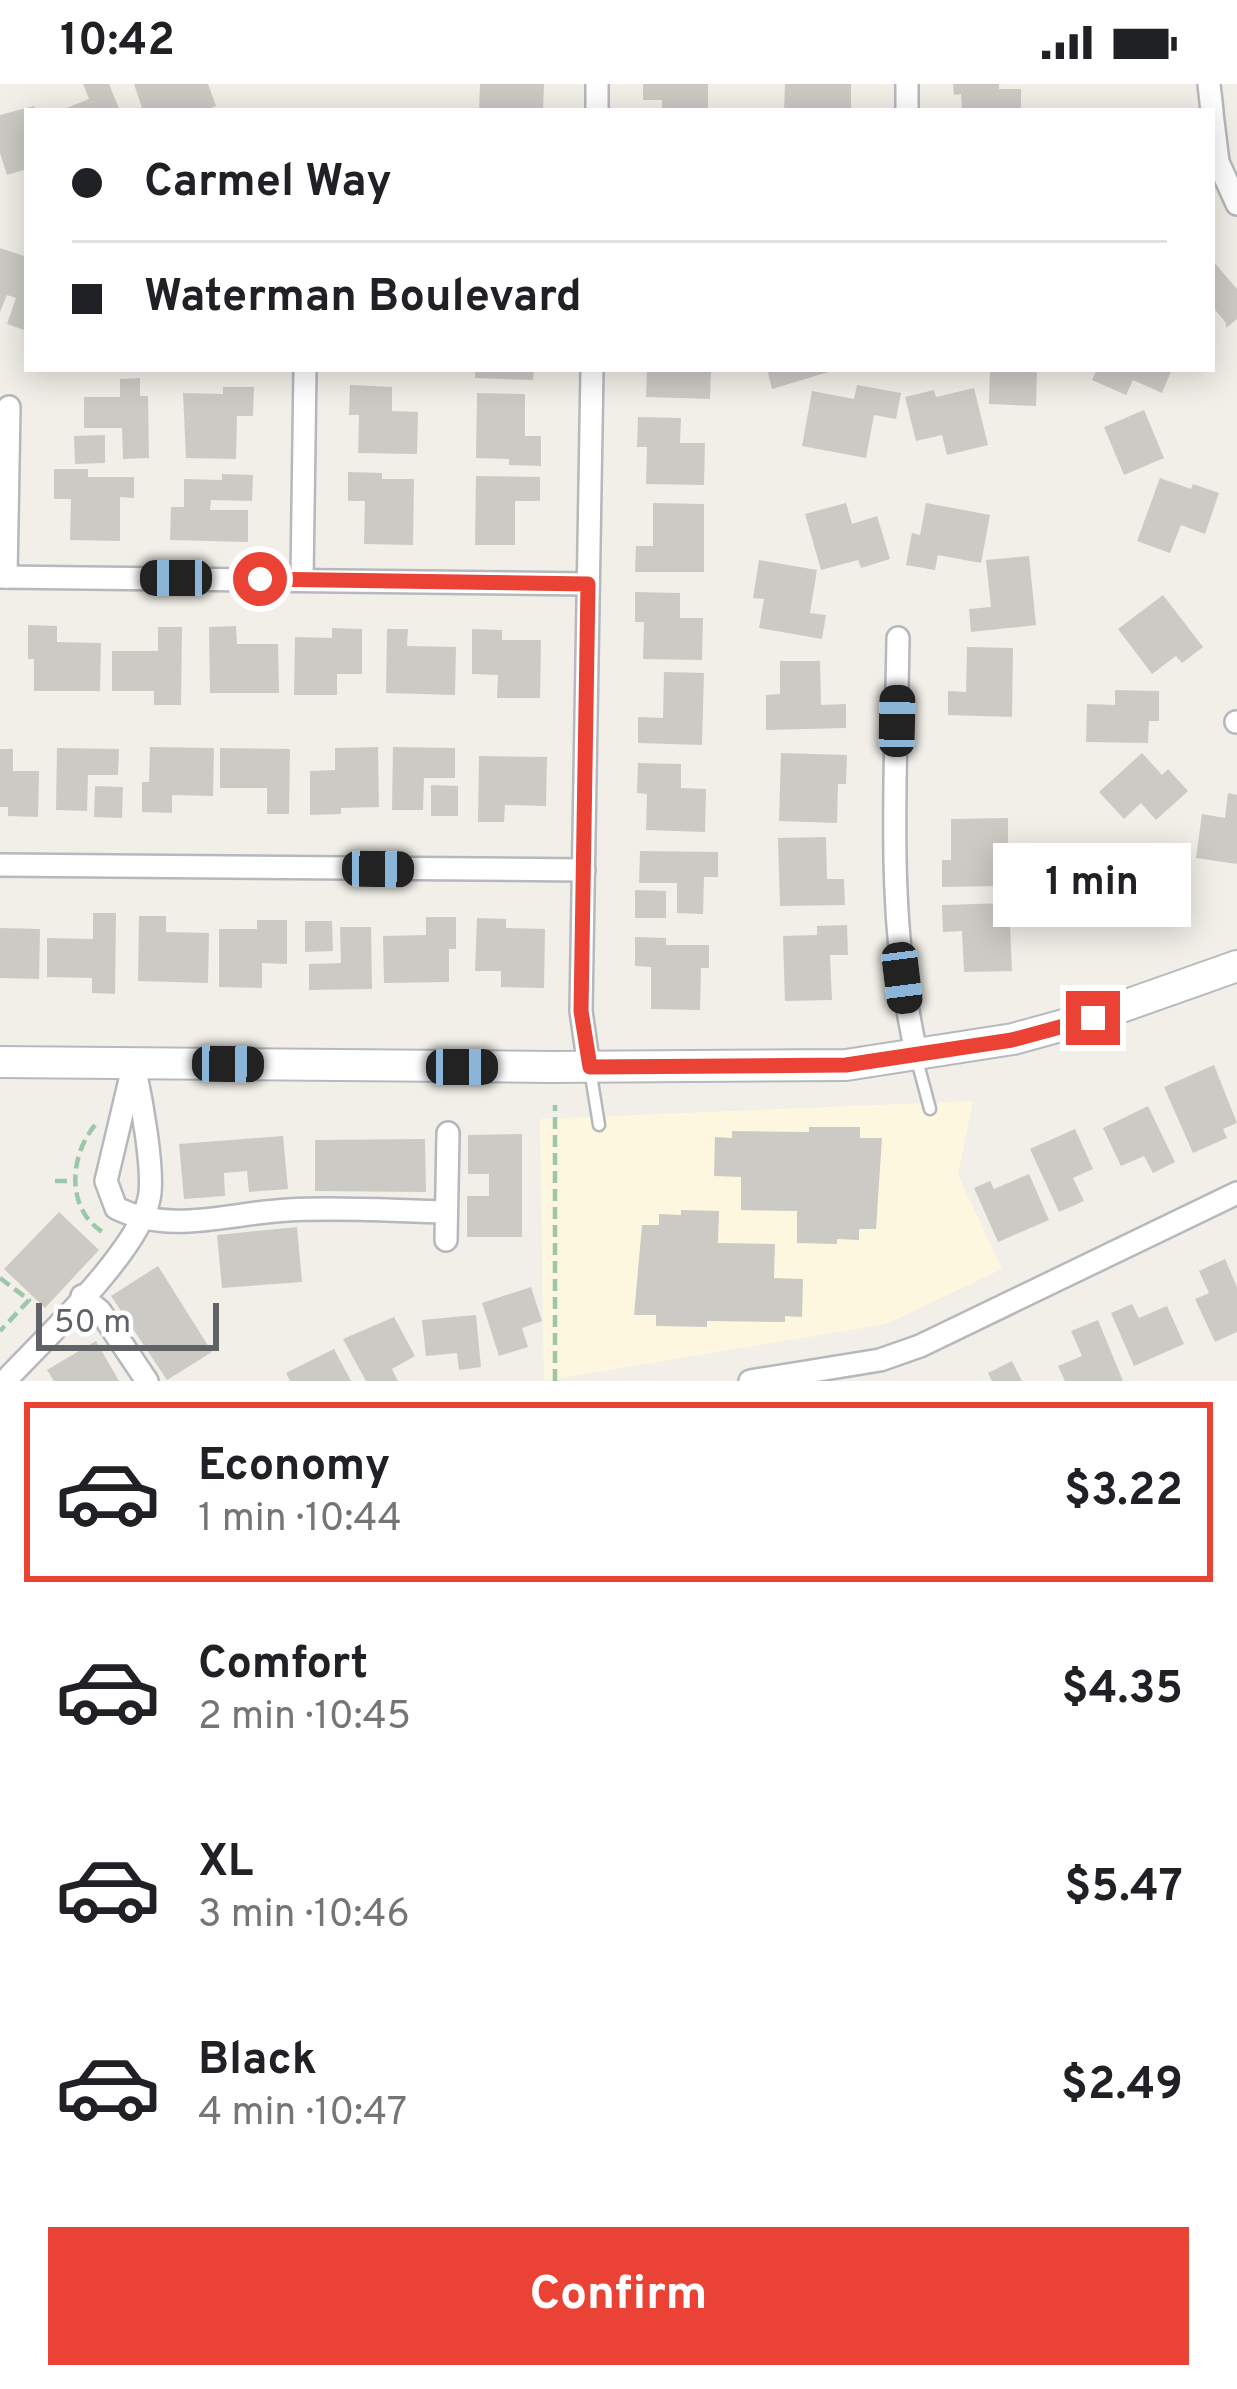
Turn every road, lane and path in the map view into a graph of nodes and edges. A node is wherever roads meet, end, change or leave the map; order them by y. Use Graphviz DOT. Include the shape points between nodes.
graph roads {
  1 [pos="1215,137"];
  2 [pos="1237,204"];
  3 [pos="305,372"];
  4 [pos="592,372"];
  5 [pos="9,407"];
  6 [pos="3,577"];
  7 [pos="302,579"];
  8 [pos="588,584"];
  9 [pos="898,638"];
  10 [pos="0,865"];
  11 [pos="584,871"];
  12 [pos="1237,966"];
  13 [pos="916,1056"];
  14 [pos="0,1062"];
  15 [pos="134,1063"];
  16 [pos="590,1067"];
  17 [pos="556,1105"];
  18 [pos="930,1109"];
  19 [pos="599,1126"];
  20 [pos="448,1133"];
  21 [pos="55,1181"];
  22 [pos="106,1181"];
  23 [pos="1237,1193"];
  24 [pos="446,1212"];
  25 [pos="140,1220"];
  26 [pos="446,1240"];
  27 [pos="0,1278"];
  28 [pos="82,1296"];
  29 [pos="0,1331"];
  30 [pos="5,1381"];
  31 [pos="147,1381"];
  32 [pos="554,1381"];
  33 [pos="750,1381"];
  1 -- 2 [label="street"];
  3 -- 7 [label="street"];
  4 -- 8 [label="street"];
  5 -- 6 [label="street"];
  6 -- 7 [label="street"];
  7 -- 8 [label="street"];
  8 -- 11 [label="street"];
  9 -- 13 [label="street" via="894,886"];
  10 -- 11 [label="street"];
  11 -- 16 [label="street" via="581,1011"];
  12 -- 13 [label="main road" via="1093,1018"];
  13 -- 16 [label="main road" via="764,1068"];
  13 -- 18 [label="lane"];
  14 -- 15 [label="main road"];
  15 -- 16 [label="main road"];
  15 -- 22 [label="street"];
  15 -- 25 [label="street" via="150,1198"];
  16 -- 19 [label="lane"];
  17 -- 32 [label="path"];
  20 -- 24 [label="street"];
  21 -- 22 [label="path"];
  22 -- 25 [label="street" via="116,1208"];
  23 -- 33 [label="street" via="920,1346"];
  24 -- 25 [label="street" via="289,1210"];
  24 -- 26 [label="street"];
  25 -- 28 [label="street"];
  27 -- 29 [label="path" via="29,1300"];
  28 -- 30 [label="street"];
  28 -- 31 [label="street"];
}
